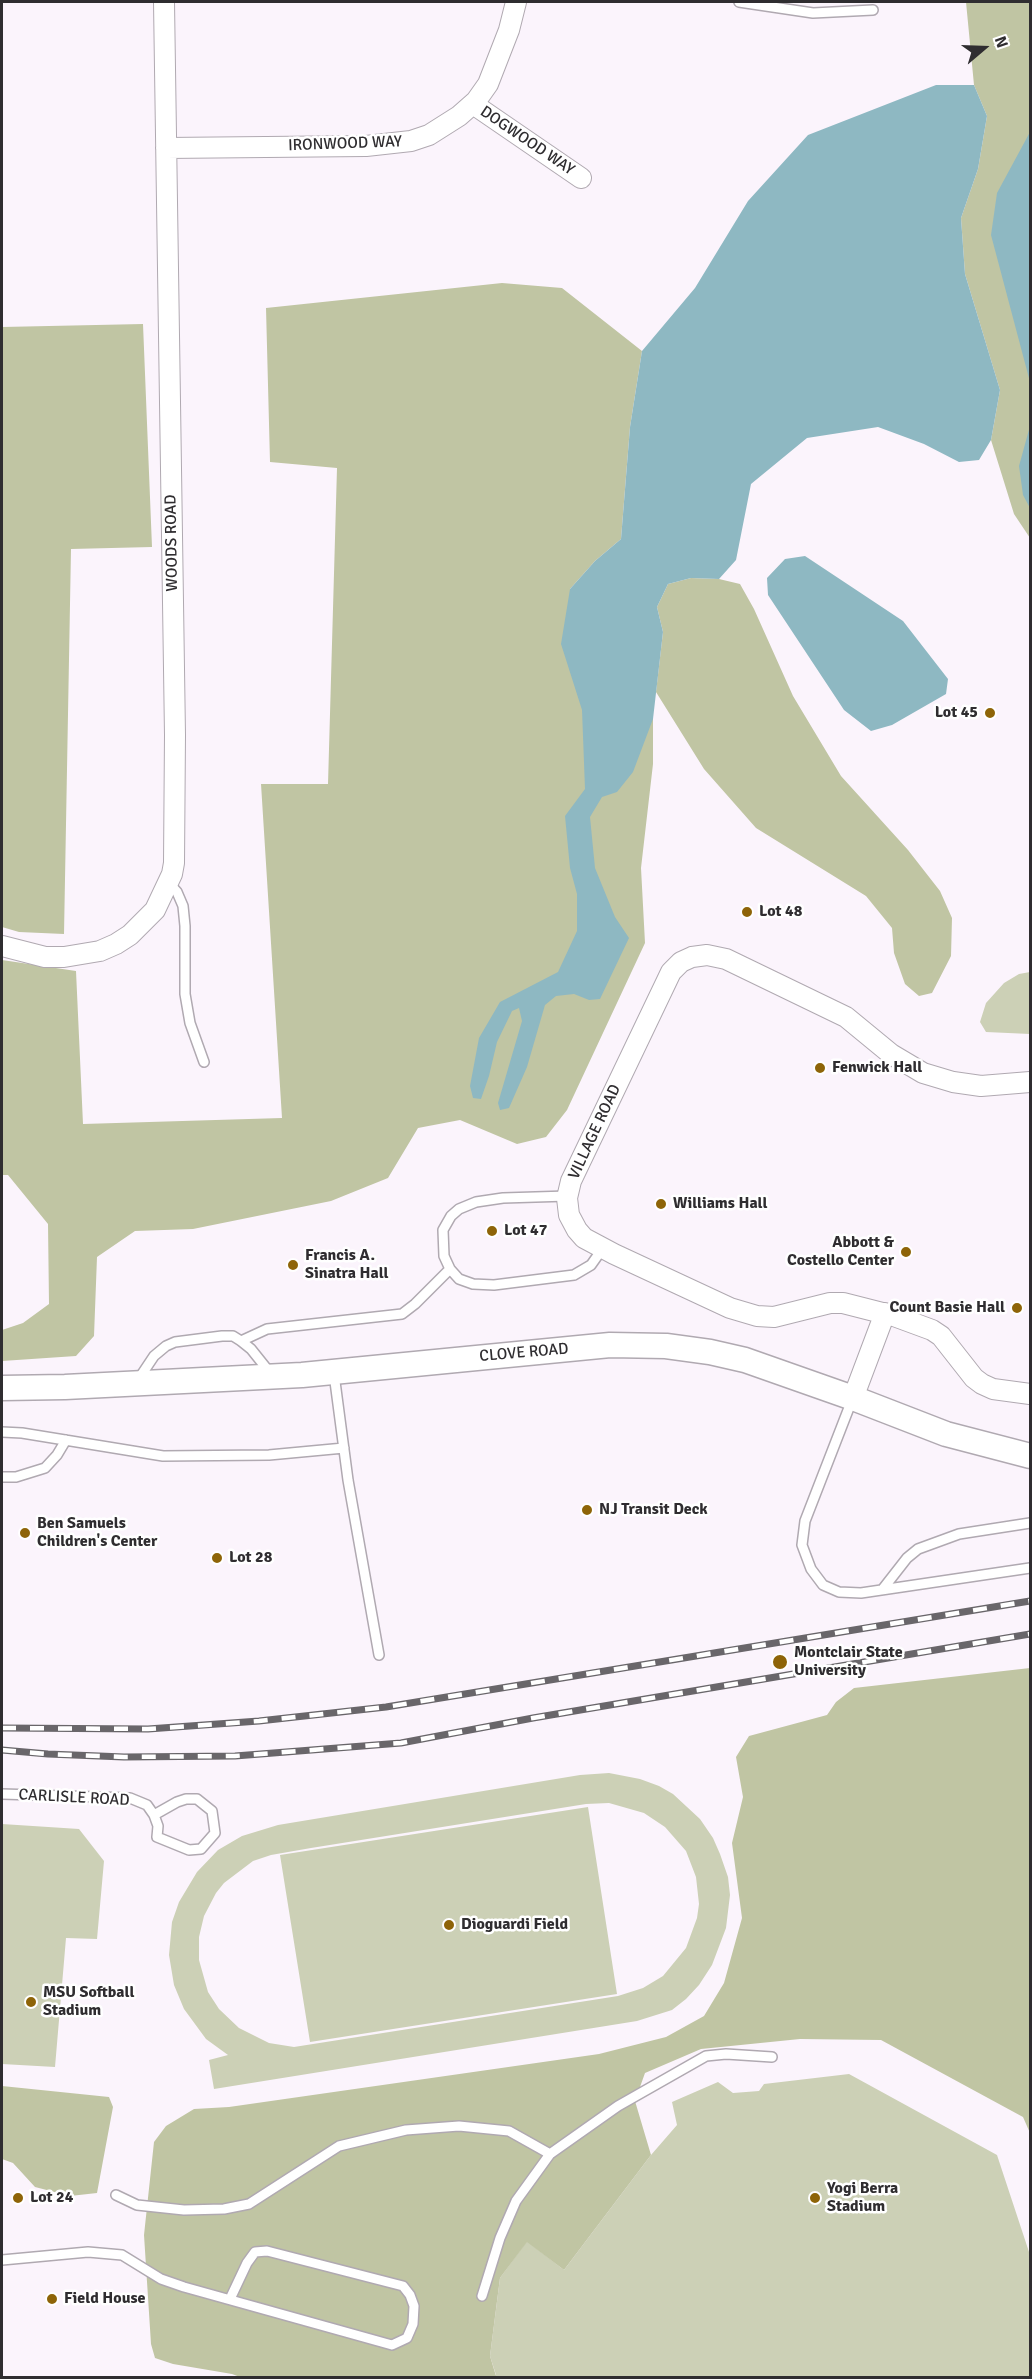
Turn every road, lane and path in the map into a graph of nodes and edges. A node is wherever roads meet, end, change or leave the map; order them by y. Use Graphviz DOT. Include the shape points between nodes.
graph roads {
  1 [pos="164,2"];
  2 [pos="516,2"];
  3 [pos="739,2"];
  4 [pos="873,10"];
  5 [pos="473,104"];
  6 [pos="166,148"];
  7 [pos="581,178"];
  8 [pos="168,882"];
  9 [pos="2,946"];
  10 [pos="204,1062"];
  11 [pos="1030,1082"];
  12 [pos="568,1196"];
  13 [pos="603,1248"];
  14 [pos="450,1269"];
  15 [pos="885,1313"];
  16 [pos="241,1341"];
  17 [pos="334,1371"];
  18 [pos="272,1376"];
  19 [pos="136,1383"];
  20 [pos="2,1388"];
  21 [pos="1030,1394"];
  22 [pos="853,1398"];
  23 [pos="2,1432"];
  24 [pos="66,1440"];
  25 [pos="344,1448"];
  26 [pos="1030,1456"];
  27 [pos="2,1477"];
  28 [pos="1030,1523"];
  29 [pos="1030,1568"];
  30 [pos="882,1590"];
  31 [pos="379,1655"];
  32 [pos="2,1794"];
  33 [pos="154,1815"];
  34 [pos="772,2057"];
  35 [pos="550,2154"];
  36 [pos="116,2196"];
  37 [pos="2,2260"];
  38 [pos="482,2296"];
  39 [pos="230,2299"];
  1 -- 6 [label="street, WOODS ROAD"];
  2 -- 5 [label="street, IRONWOOD WAY" via="488,84"];
  3 -- 4 [label="lane" via="813,13"];
  5 -- 6 [label="street, IRONWOOD WAY" via="429,135 393,144"];
  5 -- 7 [label="street, DOGWOOD WAY"];
  6 -- 8 [label="street, WOODS ROAD" via="175,735 174,863"];
  8 -- 9 [label="street, WOODS ROAD" via="155,910 144,922 130,935 100,951 45,957"];
  8 -- 10 [label="lane" via="183,906 185,994"];
  11 -- 12 [label="street, VILLAGE ROAD" via="981,1086 923,1073 891,1054 846,1017 726,959 692,957 671,972"];
  12 -- 13 [label="street, VILLAGE ROAD" via="569,1215 577,1230"];
  12 -- 14 [label="lane" via="503,1198 459,1209 443,1230 444,1256"];
  13 -- 14 [label="lane" via="591,1265 574,1275 473,1284 459,1279"];
  13 -- 15 [label="street, VILLAGE ROAD" via="699,1295 757,1316 774,1317 830,1303"];
  14 -- 16 [label="lane" via="402,1314 267,1329"];
  15 -- 21 [label="street, VILLAGE ROAD" via="941,1336 982,1384"];
  15 -- 22 [label="street"];
  16 -- 18 [label="lane"];
  16 -- 19 [label="lane" via="222,1336 175,1342 154,1356"];
  17 -- 18 [label="street, CLOVE ROAD"];
  17 -- 22 [label="street, CLOVE ROAD" via="610,1345 649,1345 710,1352"];
  17 -- 25 [label="lane"];
  18 -- 19 [label="street, CLOVE ROAD"];
  19 -- 20 [label="street, CLOVE ROAD"];
  22 -- 26 [label="street, CLOVE ROAD" via="946,1434"];
  22 -- 30 [label="lane" via="805,1521 802,1545 811,1569 823,1585 839,1592"];
  23 -- 24 [label="lane"];
  24 -- 25 [label="lane" via="163,1456 269,1455"];
  24 -- 27 [label="lane" via="45,1468"];
  25 -- 31 [label="lane"];
  28 -- 30 [label="lane" via="959,1534 918,1549"];
  29 -- 30 [label="lane"];
  32 -- 33 [label="lane, CARLISLE ROAD" via="130,1798 147,1805"];
  33 -- 33 [label="lane" via="157,1837 189,1850 201,1849 215,1833 212,1811 197,1799 177,1802"];
  34 -- 35 [label="lane" via="706,2056 618,2106"];
  35 -- 36 [label="lane" via="509,2131 459,2126 406,2130 339,2146 249,2204 184,2210 137,2205"];
  35 -- 38 [label="lane" via="516,2201"];
  37 -- 39 [label="lane" via="88,2252 122,2255 161,2279"];
  39 -- 39 [label="lane" via="392,2345 407,2338 413,2324 414,2306 403,2286 267,2250 255,2252"];
}
